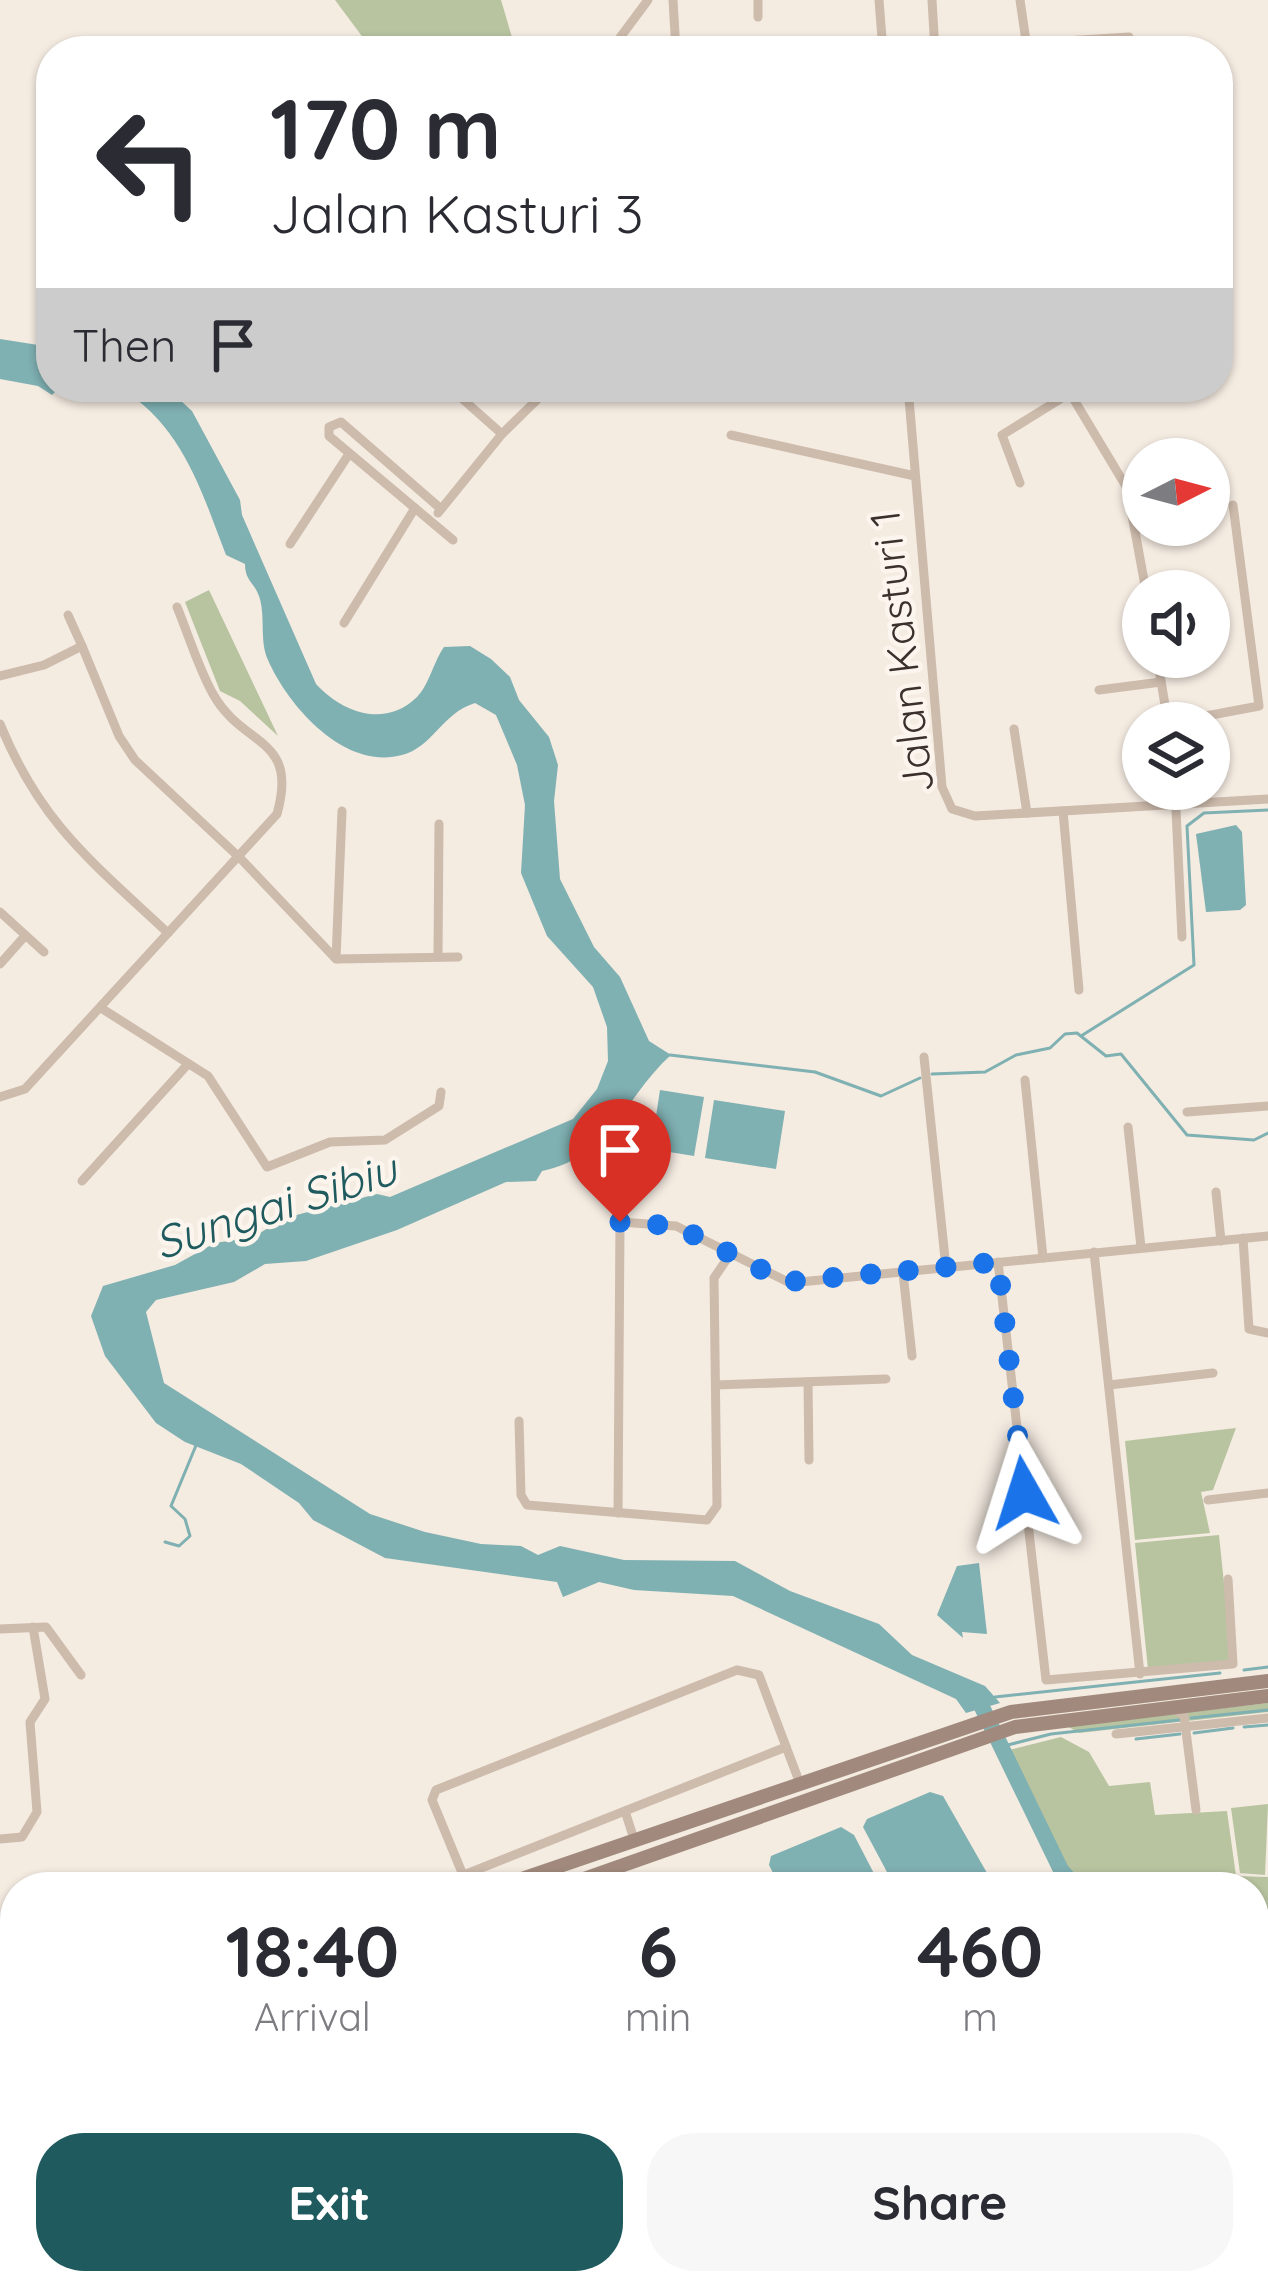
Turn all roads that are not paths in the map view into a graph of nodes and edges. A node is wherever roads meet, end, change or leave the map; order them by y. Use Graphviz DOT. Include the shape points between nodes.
graph roads {
  1 [pos="648,0"];
  2 [pos="673,0"];
  3 [pos="758,0"];
  4 [pos="879,0"];
  5 [pos="932,0"];
  6 [pos="1020,0"];
  7 [pos="758,17"];
  8 [pos="621,36"];
  9 [pos="675,36"];
  10 [pos="882,36"];
  11 [pos="934,36"];
  12 [pos="1021,36"];
  13 [pos="466,402"];
  14 [pos="535,402"];
  15 [pos="909,402"];
  16 [pos="1056,402"];
  17 [pos="1081,402"];
  18 [pos="502,434"];
  19 [pos="731,435"];
  20 [pos="349,454"];
  21 [pos="915,476"];
  22 [pos="1020,483"];
  23 [pos="1233,505"];
  24 [pos="415,508"];
  25 [pos="441,509"];
  26 [pos="431,522"];
  27 [pos="453,540"];
  28 [pos="290,544"];
  29 [pos="1142,570"];
  30 [pos="177,607"];
  31 [pos="68,615"];
  32 [pos="344,623"];
  33 [pos="82,646"];
  34 [pos="0,676"];
  35 [pos="1160,678"];
  36 [pos="1161,682"];
  37 [pos="1099,690"];
  38 [pos="1165,702"];
  39 [pos="1230,711"];
  40 [pos="0,724"];
  41 [pos="1014,729"];
  42 [pos="1268,800"];
  43 [pos="1230,802"];
  44 [pos="1122,807"];
  45 [pos="1176,810"];
  46 [pos="342,811"];
  47 [pos="1063,811"];
  48 [pos="1027,813"];
  49 [pos="439,824"];
  50 [pos="240,858"];
  51 [pos="0,912"];
  52 [pos="168,933"];
  53 [pos="24,937"];
  54 [pos="1182,937"];
  55 [pos="44,952"];
  56 [pos="438,955"];
  57 [pos="458,957"];
  58 [pos="336,959"];
  59 [pos="0,964"];
  60 [pos="1079,990"];
  61 [pos="101,1008"];
  62 [pos="924,1057"];
  63 [pos="188,1064"];
  64 [pos="1025,1080"];
  65 [pos="442,1092"];
  66 [pos="0,1096"];
  67 [pos="1268,1106"];
  68 [pos="1187,1112"];
  69 [pos="1128,1127"];
  70 [pos="82,1181"];
  71 [pos="1216,1192"];
  72 [pos="1268,1236"];
  73 [pos="1243,1238"];
  74 [pos="1221,1240"];
  75 [pos="1141,1247"];
  76 [pos="1094,1252"];
  77 [pos="730,1253"];
  78 [pos="1043,1258"];
  79 [pos="998,1262"];
  80 [pos="946,1268"];
  81 [pos="903,1273"];
  82 [pos="1268,1333"];
  83 [pos="911,1356"];
  84 [pos="1213,1373"];
  85 [pos="886,1379"];
  86 [pos="808,1382"];
  87 [pos="716,1384"];
  88 [pos="1109,1385"];
  89 [pos="519,1420"];
  90 [pos="809,1460"];
  91 [pos="1268,1493"];
  92 [pos="1208,1500"];
  93 [pos="618,1513"];
  94 [pos="1228,1579"];
  95 [pos="33,1627"];
  96 [pos="0,1630"];
  97 [pos="1233,1664"];
  98 [pos="1140,1674"];
  99 [pos="81,1676"];
  100 [pos="1268,1682"];
  101 [pos="1236,1692"];
  102 [pos="1268,1696"];
  103 [pos="1169,1706"];
  104 [pos="1040,1713"];
  105 [pos="1268,1718"];
  106 [pos="1186,1726"];
  107 [pos="1116,1734"];
  108 [pos="930,1746"];
  109 [pos="786,1747"];
  110 [pos="800,1781"];
  111 [pos="1196,1810"];
  112 [pos="625,1811"];
  113 [pos="634,1836"];
  114 [pos="0,1839"];
  115 [pos="557,1864"];
  116 [pos="615,1866"];
  117 [pos="463,1872"];
  118 [pos="472,1872"];
  119 [pos="536,1872"];
  120 [pos="560,1872"];
  121 [pos="600,1872"];
  122 [pos="613,1872"];
  1 -- 8 [label="street"];
  2 -- 9 [label="street"];
  3 -- 7 [label="street"];
  4 -- 10 [label="street"];
  5 -- 11 [label="street"];
  6 -- 12 [label="street"];
  13 -- 18 [label="street"];
  14 -- 18 [label="street"];
  15 -- 21 [label="street, Jalan Kasturi 1"];
  16 -- 22 [label="street" via="1002,435"];
  17 -- 29 [label="street" via="1126,488"];
  18 -- 25 [label="street"];
  19 -- 21 [label="street"];
  20 -- 24 [label="street"];
  20 -- 25 [label="street" via="329,436 334,422"];
  20 -- 28 [label="street"];
  21 -- 48 [label="street, Jalan Kasturi 1" via="944,796 962,814"];
  23 -- 39 [label="street" via="1259,706"];
  24 -- 26 [label="street"];
  24 -- 32 [label="street"];
  25 -- 26 [label="street"];
  26 -- 27 [label="street"];
  30 -- 50 [label="street" via="215,698 284,767 277,814"];
  31 -- 33 [label="street"];
  33 -- 34 [label="street"];
  33 -- 50 [label="street" via="135,760"];
  35 -- 36 [label="street"];
  36 -- 37 [label="street"];
  36 -- 38 [label="street"];
  40 -- 52 [label="street" via="53,825"];
  41 -- 48 [label="street"];
  42 -- 43 [label="street, Jalan Kasturi 1"];
  44 -- 47 [label="street, Jalan Kasturi 1"];
  45 -- 54 [label="street"];
  46 -- 58 [label="street"];
  47 -- 48 [label="street, Jalan Kasturi 1"];
  47 -- 60 [label="street"];
  49 -- 56 [label="street"];
  50 -- 52 [label="street"];
  50 -- 58 [label="street"];
  51 -- 53 [label="street"];
  52 -- 61 [label="street"];
  53 -- 55 [label="street"];
  53 -- 59 [label="street"];
  56 -- 57 [label="street"];
  56 -- 58 [label="street"];
  61 -- 63 [label="street"];
  61 -- 66 [label="street" via="25,1089"];
  62 -- 80 [label="street"];
  63 -- 65 [label="street" via="208,1076 267,1167 330,1142 385,1140 439,1106"];
  63 -- 70 [label="street"];
  64 -- 78 [label="street"];
  67 -- 68 [label="street"];
  69 -- 75 [label="street"];
  71 -- 74 [label="street"];
  72 -- 73 [label="street"];
  73 -- 74 [label="street"];
  73 -- 82 [label="street" via="1249,1329"];
  74 -- 75 [label="street"];
  75 -- 76 [label="street"];
  76 -- 78 [label="street"];
  76 -- 88 [label="street"];
  77 -- 81 [label="street" via="786,1282"];
  77 -- 87 [label="street" via="714,1278"];
  77 -- 93 [label="street" via="676,1226 620,1222"];
  78 -- 79 [label="street"];
  79 -- 80 [label="street"];
  79 -- 98 [label="street" via="1045,1677"];
  80 -- 81 [label="street"];
  81 -- 83 [label="street"];
  84 -- 88 [label="street"];
  85 -- 86 [label="street"];
  86 -- 87 [label="street"];
  86 -- 90 [label="street"];
  87 -- 93 [label="street" via="713,1514 696,1522"];
  88 -- 98 [label="street"];
  89 -- 93 [label="street" via="526,1504"];
  91 -- 92 [label="street"];
  94 -- 97 [label="street"];
  95 -- 96 [label="street"];
  95 -- 99 [label="street" via="46,1627"];
  95 -- 114 [label="street" via="45,1699 30,1722 37,1812 22,1837"];
  97 -- 98 [label="street"];
  97 -- 101 [label="street"];
  100 -- 101 [label="street"];
  101 -- 102 [label="street"];
  101 -- 103 [label="street"];
  101 -- 104 [label="street"];
  103 -- 104 [label="street"];
  103 -- 106 [label="street"];
  104 -- 108 [label="street"];
  105 -- 106 [label="street"];
  106 -- 107 [label="street"];
  106 -- 111 [label="street"];
  108 -- 110 [label="street"];
  108 -- 116 [label="street"];
  109 -- 110 [label="street"];
  109 -- 112 [label="street"];
  109 -- 117 [label="street" via="759,1675 737,1670 436,1790 432,1800"];
  110 -- 113 [label="street"];
  112 -- 113 [label="street"];
  112 -- 118 [label="street"];
  113 -- 115 [label="street"];
  115 -- 119 [label="street"];
  115 -- 120 [label="street"];
  116 -- 121 [label="street"];
  116 -- 122 [label="street"];
}
